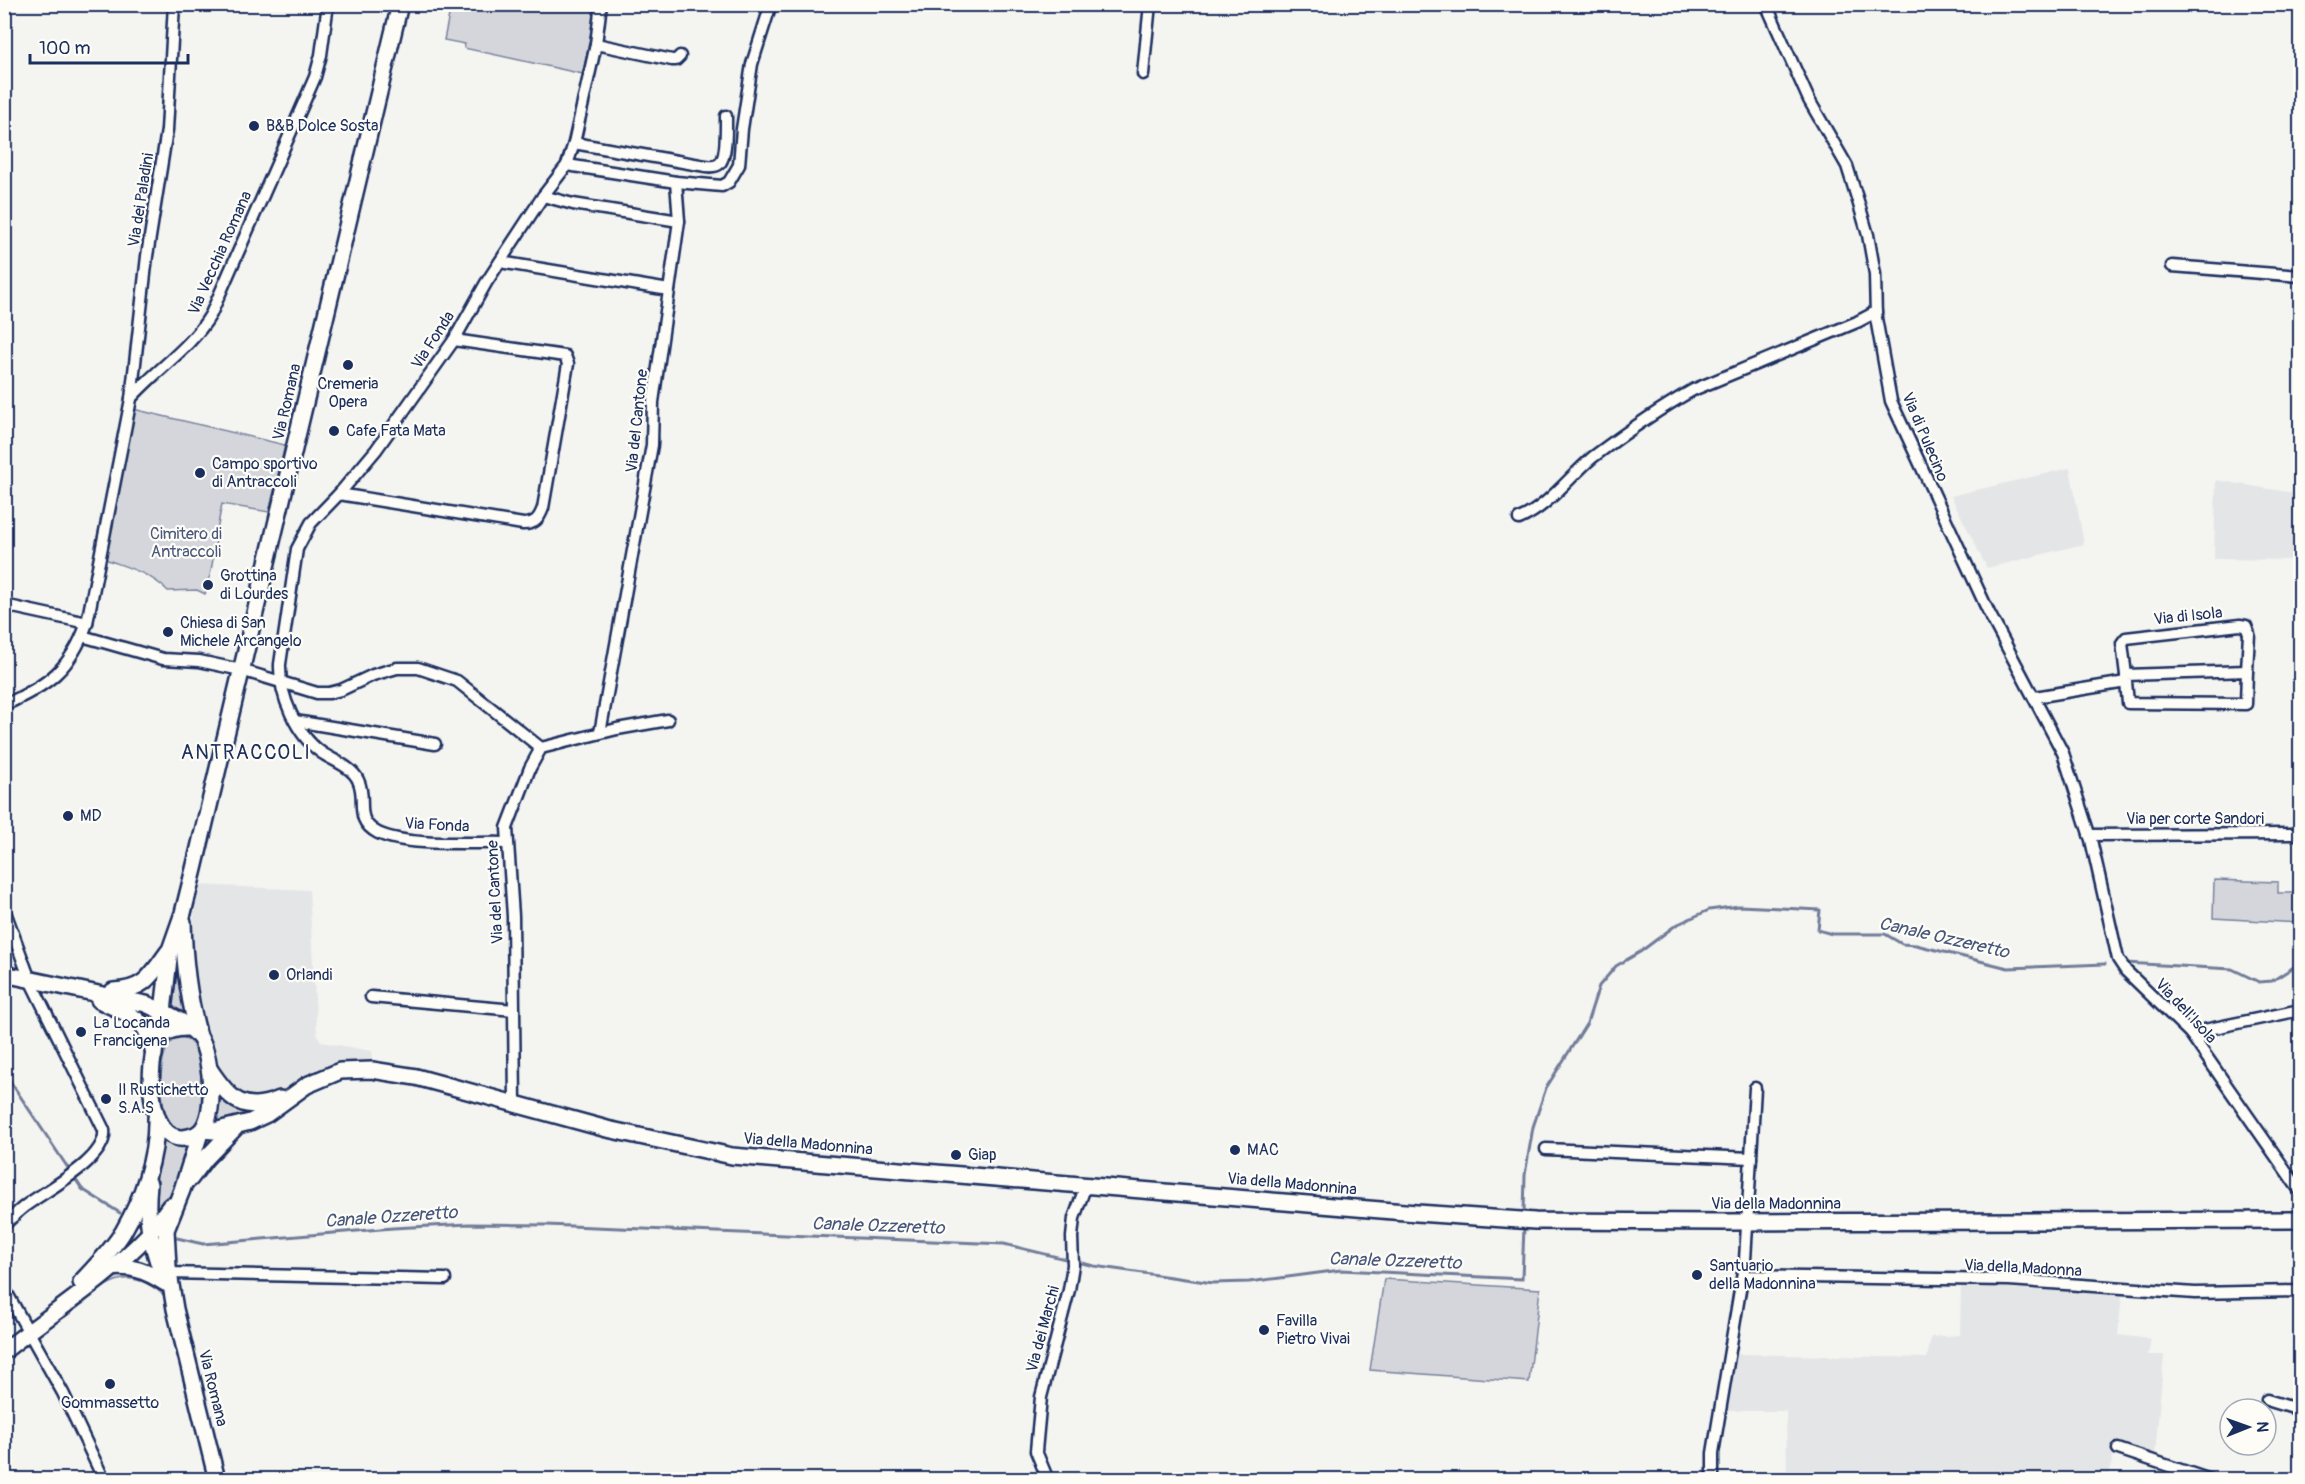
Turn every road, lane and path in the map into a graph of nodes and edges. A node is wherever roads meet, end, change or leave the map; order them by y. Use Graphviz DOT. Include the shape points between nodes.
graph roads {
  1 [pos="174,4"];
  2 [pos="328,4"];
  3 [pos="400,4"];
  4 [pos="601,4"];
  5 [pos="771,4"];
  6 [pos="1150,4"];
  7 [pos="1766,4"];
  8 [pos="596,44"];
  9 [pos="680,56"];
  10 [pos="1143,74"];
  11 [pos="726,116"];
  12 [pos="574,143"];
  13 [pos="567,165"];
  14 [pos="676,182"];
  15 [pos="543,196"];
  16 [pos="679,221"];
  17 [pos="500,262"];
  18 [pos="2172,266"];
  19 [pos="2301,276"];
  20 [pos="669,290"];
  21 [pos="1876,312"];
  22 [pos="454,340"];
  23 [pos="131,399"];
  24 [pos="339,494"];
  25 [pos="1519,519"];
  26 [pos="4,605"];
  27 [pos="87,623"];
  28 [pos="82,636"];
  29 [pos="241,670"];
  30 [pos="2247,671"];
  31 [pos="2126,678"];
  32 [pos="280,681"];
  33 [pos="2035,697"];
  34 [pos="4,705"];
  35 [pos="668,720"];
  36 [pos="295,721"];
  37 [pos="600,733"];
  38 [pos="435,744"];
  39 [pos="541,748"];
  40 [pos="2301,834"];
  41 [pos="2089,835"];
  42 [pos="507,843"];
  43 [pos="4,909"];
  44 [pos="183,913"];
  45 [pos="170,950"];
  46 [pos="4,974"];
  47 [pos="30,980"];
  48 [pos="83,991"];
  49 [pos="371,998"];
  50 [pos="163,1010"];
  51 [pos="514,1010"];
  52 [pos="2301,1010"];
  53 [pos="193,1032"];
  54 [pos="2190,1033"];
  55 [pos="160,1038"];
  56 [pos="154,1055"];
  57 [pos="207,1066"];
  58 [pos="1755,1088"];
  59 [pos="297,1092"];
  60 [pos="515,1103"];
  61 [pos="156,1118"];
  62 [pos="235,1128"];
  63 [pos="201,1131"];
  64 [pos="1546,1149"];
  65 [pos="1751,1158"];
  66 [pos="152,1159"];
  67 [pos="1086,1185"];
  68 [pos="182,1190"];
  69 [pos="2301,1191"];
  70 [pos="2301,1220"];
  71 [pos="1748,1223"];
  72 [pos="4,1225"];
  73 [pos="148,1234"];
  74 [pos="110,1268"];
  75 [pos="1743,1276"];
  76 [pos="167,1278"];
  77 [pos="446,1279"];
  78 [pos="4,1288"];
  79 [pos="2301,1291"];
  80 [pos="57,1310"];
  81 [pos="28,1332"];
  82 [pos="4,1351"];
  83 [pos="2278,1403"];
  84 [pos="2301,1410"];
  85 [pos="2118,1449"];
  86 [pos="104,1479"];
  87 [pos="217,1479"];
  88 [pos="1048,1479"];
  89 [pos="1713,1479"];
  90 [pos="2211,1479"];
  1 -- 23 [label="street, Via dei Paladini" via="167,130 147,256"];
  2 -- 23 [label="street, Via Vecchia Romana" via="315,77 211,314 193,340"];
  3 -- 29 [label="street, Via Romana"];
  4 -- 8 [label="street, Via Fonda"];
  5 -- 14 [label="street" via="752,64 734,176 722,186"];
  6 -- 10 [label="street"];
  7 -- 21 [label="street, Via di Pulecino" via="1809,100 1846,166 1874,264"];
  8 -- 9 [label="street" via="672,60"];
  8 -- 12 [label="street, Via Fonda"];
  11 -- 12 [label="street" via="724,157 715,165"];
  12 -- 13 [label="street, Via Fonda"];
  13 -- 14 [label="street"];
  13 -- 15 [label="street, Via Fonda"];
  14 -- 16 [label="street, Via del Cantone"];
  15 -- 16 [label="street"];
  15 -- 17 [label="street, Via Fonda"];
  16 -- 20 [label="street, Via del Cantone"];
  17 -- 20 [label="street"];
  17 -- 22 [label="street, Via Fonda"];
  18 -- 19 [label="street"];
  20 -- 37 [label="street, Via del Cantone" via="653,402 652,445"];
  21 -- 25 [label="street" via="1672,402 1593,457 1532,513"];
  21 -- 33 [label="street, Via di Pulecino" via="1891,401 1902,428 1989,613"];
  22 -- 24 [label="street, Via Fonda" via="376,450"];
  22 -- 24 [label="street" via="565,356 568,364 540,518 523,524"];
  23 -- 27 [label="street"];
  24 -- 32 [label="street, Via Fonda" via="311,523 297,549"];
  26 -- 27 [label="street"];
  27 -- 28 [label="street"];
  28 -- 29 [label="street" via="163,659 199,661"];
  28 -- 34 [label="street" via="46,684"];
  29 -- 32 [label="street"];
  29 -- 44 [label="street, Via Romana"];
  30 -- 31 [label="street"];
  30 -- 31 [label="street, Via di Isola" via="2246,704 2128,703"];
  30 -- 31 [label="street, Via di Isola" via="2249,634 2246,626 2240,625 2126,638 2122,643"];
  31 -- 33 [label="street"];
  32 -- 36 [label="street, Via Fonda"];
  32 -- 39 [label="street" via="308,692 329,693 397,668 418,668 457,681"];
  33 -- 41 [label="street, Via di Pulecino" via="2063,753"];
  35 -- 37 [label="street"];
  36 -- 38 [label="street"];
  36 -- 42 [label="street, Via Fonda" via="313,745 358,779 363,819 378,832 418,841"];
  37 -- 39 [label="street"];
  39 -- 42 [label="street, Via del Cantone" via="510,818"];
  40 -- 41 [label="street, Via per corte Sandori"];
  41 -- 54 [label="street, Via dell'Isola" via="2118,959"];
  42 -- 51 [label="street, Via del Cantone"];
  43 -- 47 [label="street"];
  44 -- 45 [label="street"];
  44 -- 53 [label="street"];
  45 -- 48 [label="street" via="151,976 131,990"];
  45 -- 50 [label="street"];
  46 -- 47 [label="street"];
  47 -- 48 [label="street"];
  47 -- 72 [label="street" via="105,1138 80,1167"];
  48 -- 50 [label="street"];
  48 -- 56 [label="street" via="135,1017 148,1032"];
  49 -- 51 [label="street"];
  50 -- 53 [label="street"];
  50 -- 55 [label="street"];
  51 -- 60 [label="street, Via del Cantone"];
  52 -- 54 [label="street"];
  53 -- 55 [label="street" via="176,1028"];
  53 -- 57 [label="street"];
  54 -- 69 [label="street, Via dell'Isola"];
  55 -- 56 [label="street"];
  56 -- 61 [label="street"];
  57 -- 59 [label="street" via="225,1092 245,1105 258,1106"];
  57 -- 63 [label="street" via="211,1113"];
  58 -- 65 [label="street"];
  59 -- 60 [label="street, Via della Madonnina" via="340,1071 372,1070 416,1077"];
  59 -- 62 [label="street" via="267,1114"];
  60 -- 67 [label="street, Via della Madonnina" via="607,1129 732,1156"];
  61 -- 63 [label="street" via="172,1136 193,1136"];
  61 -- 66 [label="street"];
  62 -- 63 [label="street"];
  62 -- 68 [label="street"];
  63 -- 68 [label="street"];
  64 -- 65 [label="street"];
  65 -- 71 [label="street"];
  66 -- 73 [label="street"];
  66 -- 80 [label="street" via="122,1233"];
  67 -- 71 [label="street, Via della Madonnina" via="1535,1221"];
  67 -- 88 [label="street, Via dei Marchi" via="1074,1218 1069,1290 1041,1396 1036,1451"];
  68 -- 73 [label="street"];
  68 -- 76 [label="street" via="166,1230"];
  70 -- 71 [label="street, Via della Madonnina"];
  71 -- 75 [label="street"];
  73 -- 74 [label="street"];
  73 -- 76 [label="street"];
  74 -- 76 [label="street" via="129,1266"];
  74 -- 80 [label="street"];
  75 -- 79 [label="street, Via della Madonna" via="2009,1280 2195,1293"];
  75 -- 89 [label="street" via="1713,1453"];
  76 -- 77 [label="street"];
  76 -- 87 [label="street, Via Romana"];
  78 -- 81 [label="street"];
  80 -- 81 [label="street"];
  81 -- 82 [label="street"];
  81 -- 86 [label="street" via="63,1393"];
  83 -- 84 [label="street"];
  85 -- 90 [label="street"];
}
